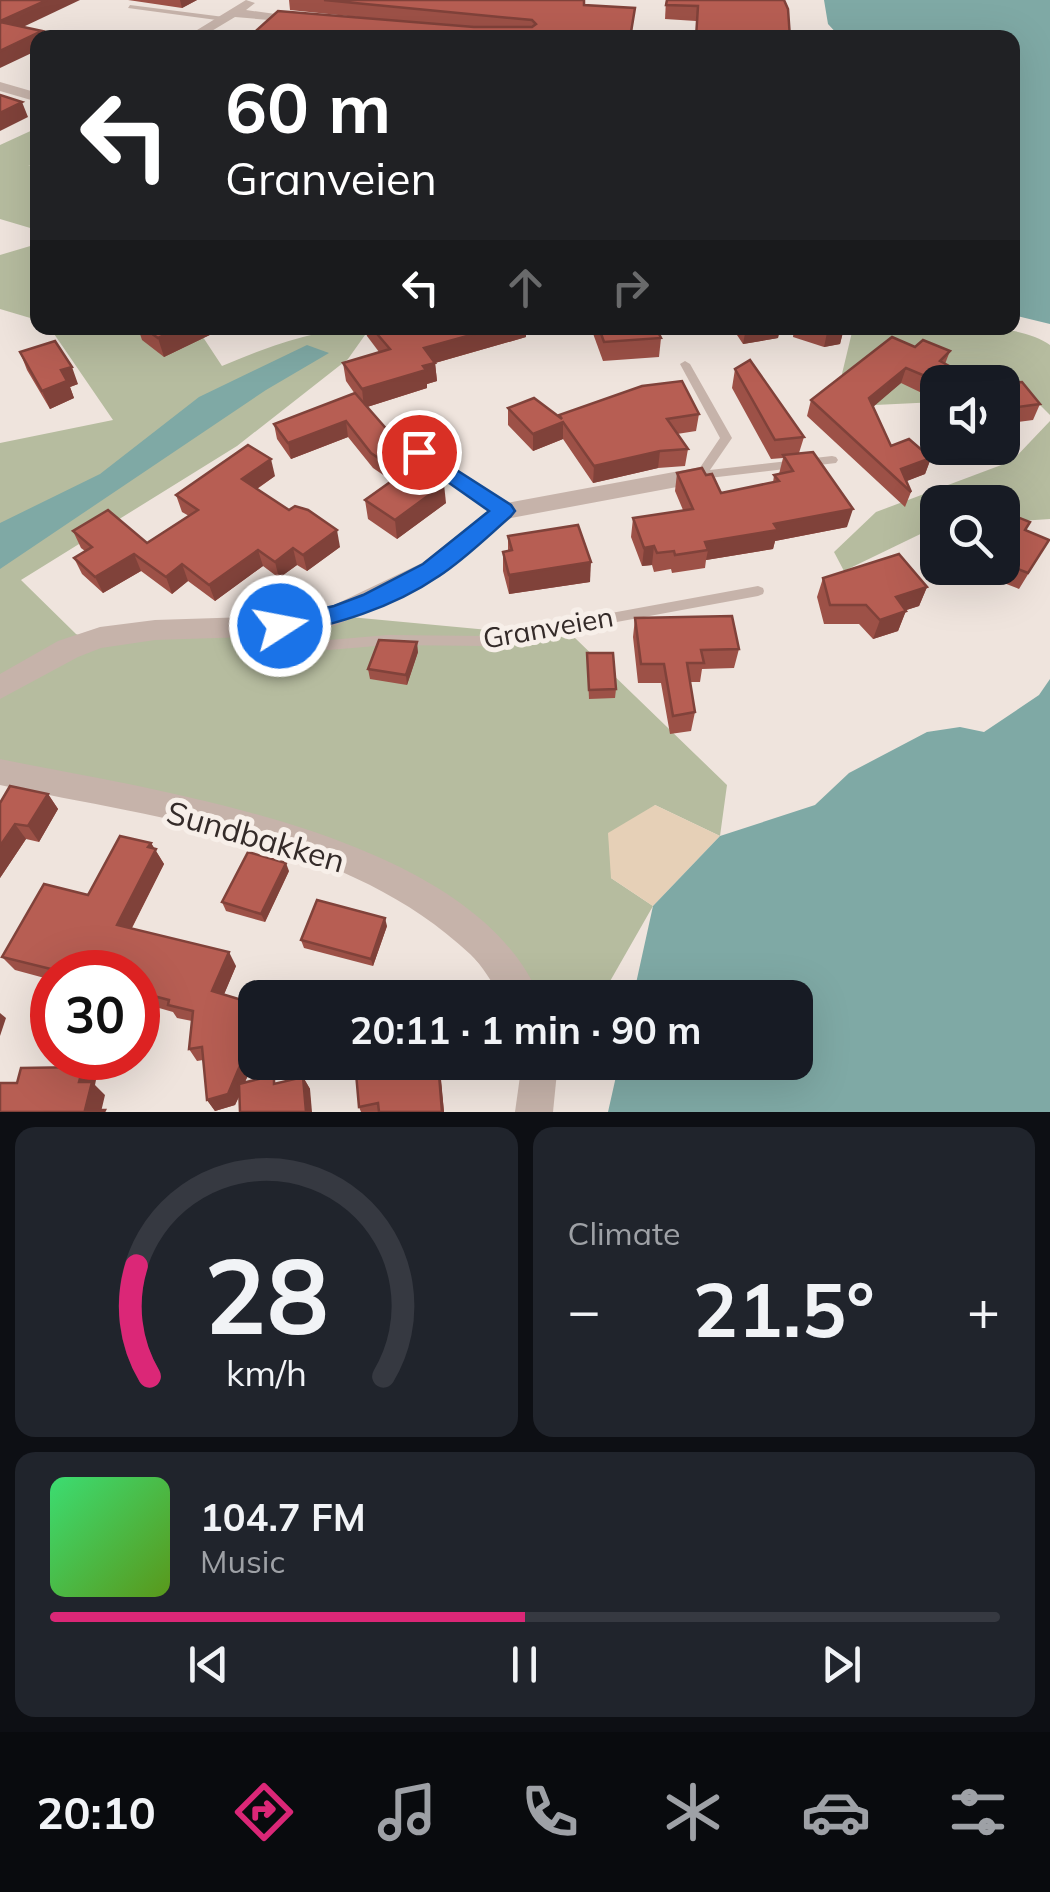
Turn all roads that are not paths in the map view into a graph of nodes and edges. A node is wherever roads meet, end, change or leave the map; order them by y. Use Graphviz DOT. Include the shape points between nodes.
graph roads {
  1 [pos="253,0"];
  2 [pos="130,8"];
  3 [pos="229,16"];
  4 [pos="328,21"];
  5 [pos="204,30"];
  6 [pos="0,86"];
  7 [pos="30,95"];
  8 [pos="685,364"];
  9 [pos="419,452"];
  10 [pos="832,460"];
  11 [pos="701,475"];
  12 [pos="504,511"];
  13 [pos="758,591"];
  14 [pos="280,626"];
  15 [pos="0,688"];
  16 [pos="0,772"];
  17 [pos="515,980"];
  18 [pos="538,1080"];
  19 [pos="534,1112"];
  1 -- 3 [label="street"];
  2 -- 3 [label="lane"];
  3 -- 4 [label="street"];
  3 -- 5 [label="street"];
  6 -- 7 [label="street"];
  8 -- 11 [label="lane" via="726,438"];
  9 -- 12 [label="lane"];
  10 -- 11 [label="lane, Granveien"];
  11 -- 12 [label="street, Granveien"];
  12 -- 14 [label="street, Granveien" via="431,570 371,602"];
  13 -- 14 [label="lane, Granveien" via="486,641 328,645"];
  14 -- 15 [label="street, Granveien" via="100,638 68,648"];
  16 -- 17 [label="street, Sundbakken" via="325,849 457,918"];
  18 -- 19 [label="street"];
}
